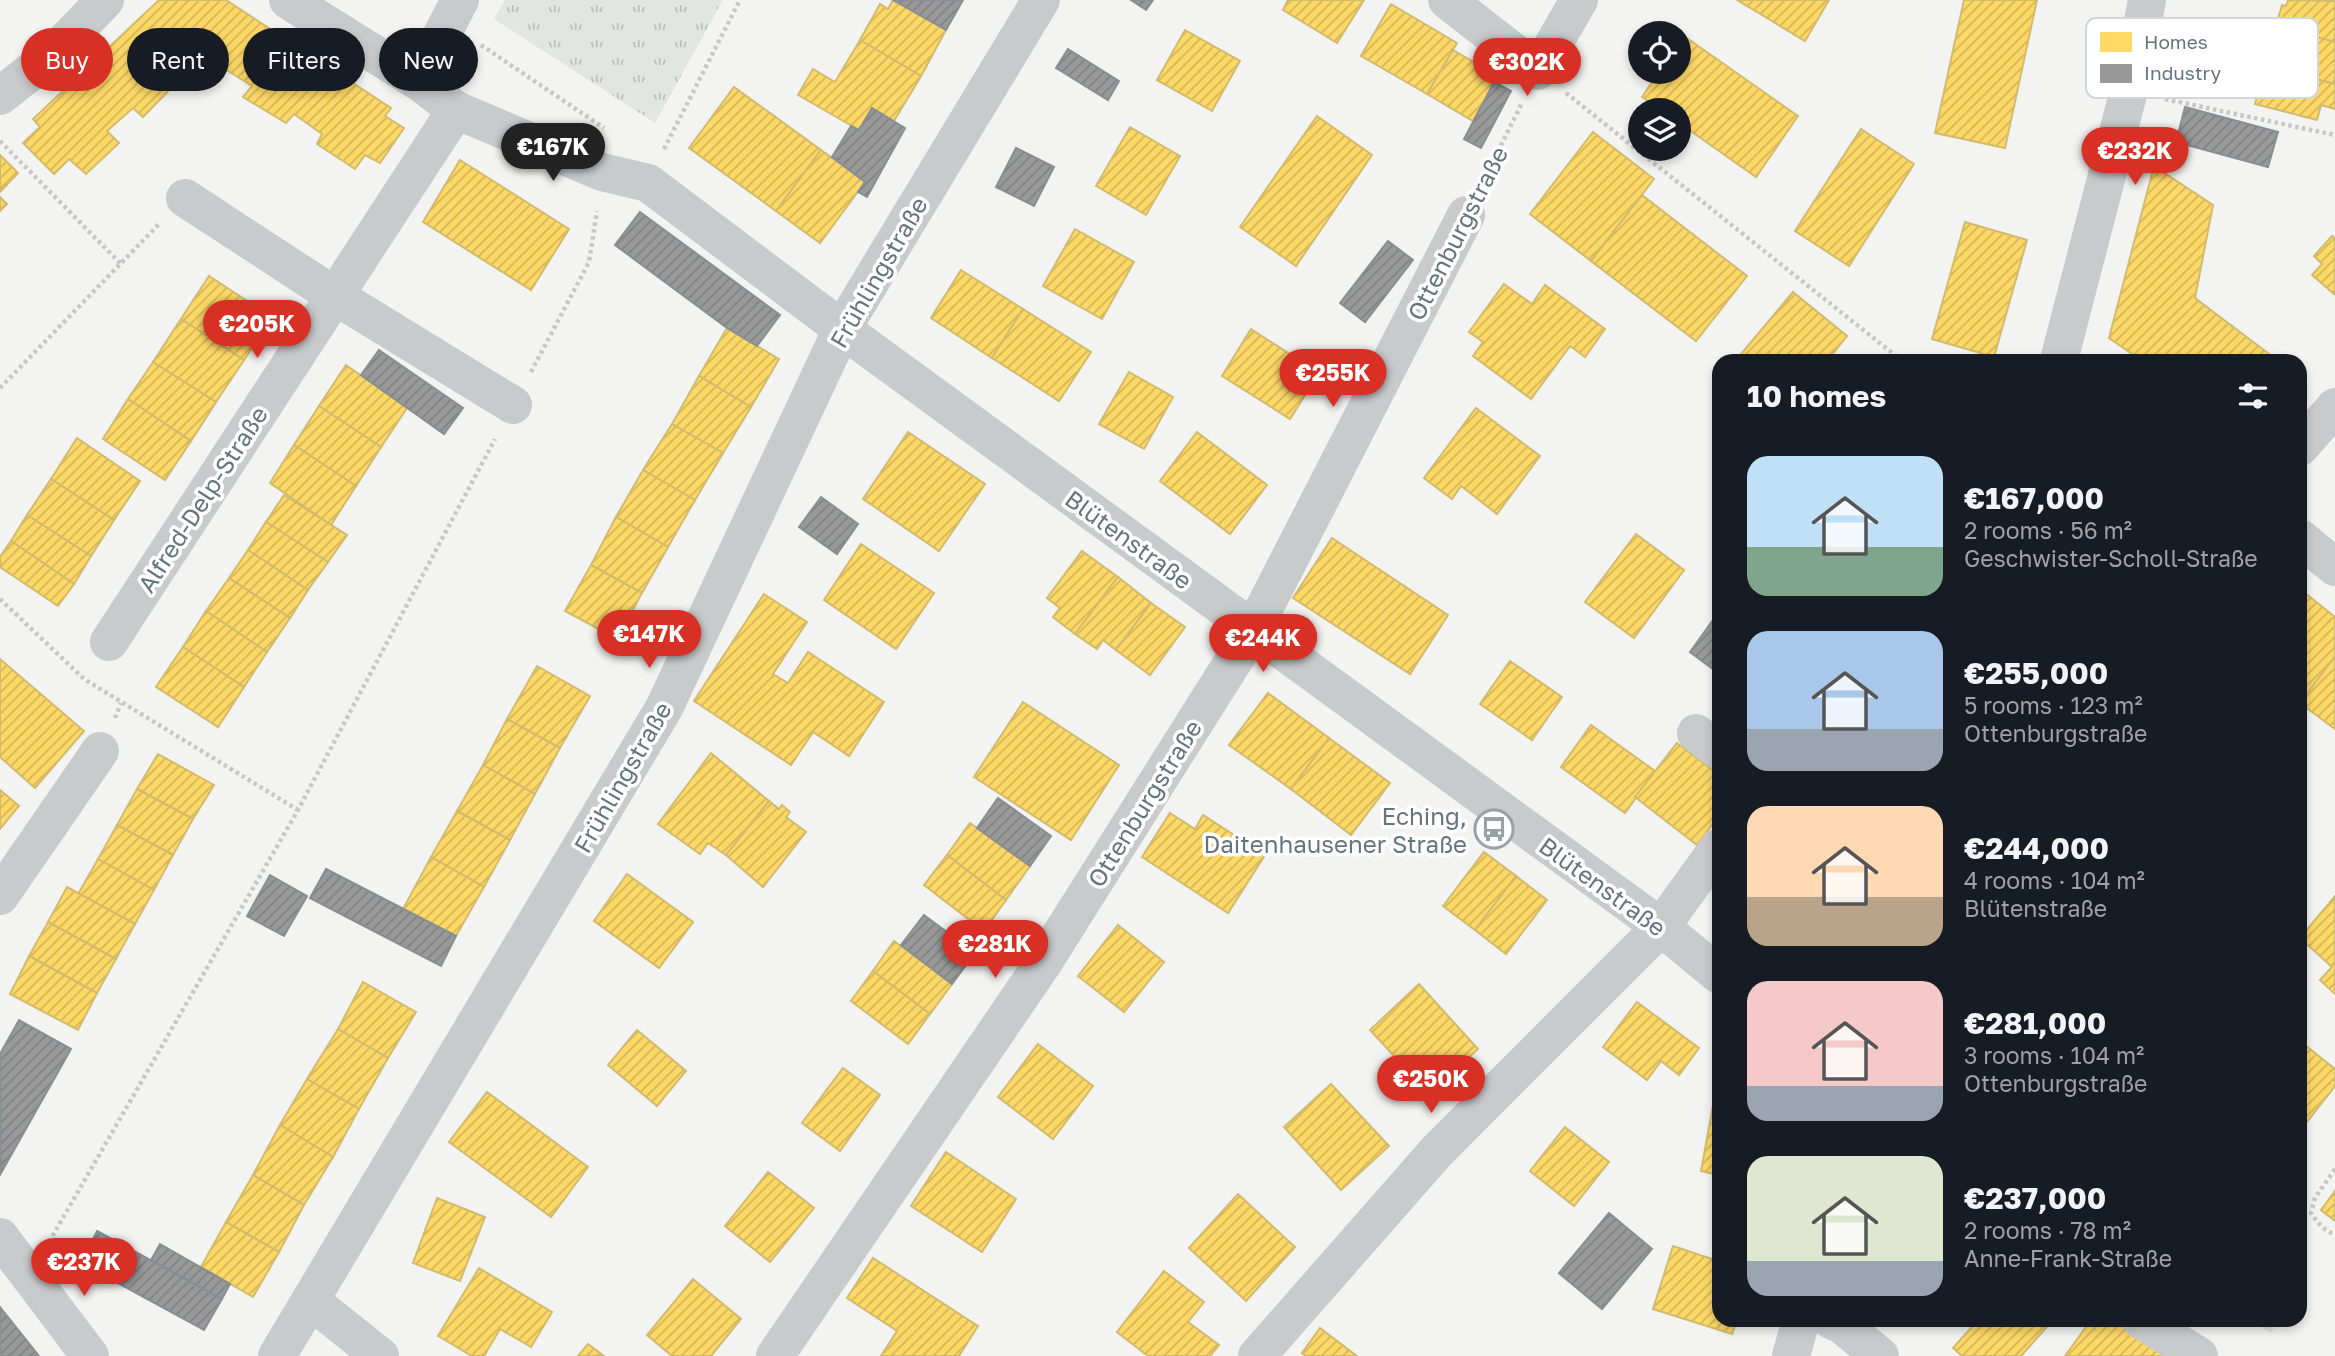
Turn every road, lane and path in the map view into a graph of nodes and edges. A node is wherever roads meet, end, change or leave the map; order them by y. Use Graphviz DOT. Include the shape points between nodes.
graph roads {
  1 [pos="105,0"];
  2 [pos="288,0"];
  3 [pos="740,0"];
  4 [pos="1041,0"];
  5 [pos="1447,0"];
  6 [pos="1579,0"];
  7 [pos="2147,0"];
  8 [pos="454,11"];
  9 [pos="2143,18"];
  10 [pos="445,28"];
  11 [pos="379,57"];
  12 [pos="1538,71"];
  13 [pos="431,91"];
  14 [pos="0,96"];
  15 [pos="2127,98"];
  16 [pos="2162,98"];
  17 [pos="456,110"];
  18 [pos="613,134"];
  19 [pos="2335,135"];
  20 [pos="0,141"];
  21 [pos="602,172"];
  22 [pos="648,183"];
  23 [pos="185,198"];
  24 [pos="1466,215"];
  25 [pos="121,264"];
  26 [pos="335,296"];
  27 [pos="842,329"];
  28 [pos="1893,354"];
  29 [pos="2061,354"];
  30 [pos="0,388"];
  31 [pos="513,405"];
  32 [pos="2335,407"];
  33 [pos="2307,439"];
  34 [pos="2307,544"];
  35 [pos="2335,568"];
  36 [pos="0,598"];
  37 [pos="1253,630"];
  38 [pos="109,642"];
  39 [pos="100,751"];
  40 [pos="298,810"];
  41 [pos="1712,856"];
  42 [pos="0,897"];
  43 [pos="1661,927"];
  44 [pos="1712,969"];
  45 [pos="2335,1169"];
  46 [pos="2335,1234"];
  47 [pos="0,1237"];
  48 [pos="30,1276"];
  49 [pos="311,1301"];
  50 [pos="1799,1327"];
  51 [pos="1844,1327"];
  52 [pos="2152,1327"];
  53 [pos="90,1356"];
  54 [pos="277,1356"];
  55 [pos="380,1356"];
  56 [pos="775,1356"];
  57 [pos="1258,1356"];
  58 [pos="1791,1356"];
  59 [pos="1880,1356"];
  60 [pos="2200,1356"];
  1 -- 14 [label="street" via="53,54"];
  2 -- 11 [label="street"];
  3 -- 22 [label="path"];
  4 -- 27 [label="street, Frühlingstraße"];
  5 -- 12 [label="street"];
  6 -- 12 [label="street"];
  7 -- 9 [label="street"];
  8 -- 10 [label="street"];
  8 -- 18 [label="path"];
  12 -- 24 [label="path, Ottenburgstraße"];
  12 -- 28 [label="path"];
  13 -- 17 [label="street"];
  15 -- 29 [label="street"];
  16 -- 19 [label="path"];
  17 -- 21 [label="street"];
  17 -- 26 [label="street, Alfred-Delp-Straße"];
  20 -- 25 [label="path"];
  21 -- 22 [label="street"];
  21 -- 31 [label="path" via="590,262"];
  22 -- 27 [label="street, Blütenstraße"];
  23 -- 25 [label="path"];
  23 -- 26 [label="street"];
  24 -- 37 [label="street, Ottenburgstraße"];
  25 -- 30 [label="path"];
  26 -- 31 [label="street"];
  26 -- 38 [label="street, Alfred-Delp-Straße"];
  27 -- 37 [label="street, Blütenstraße"];
  27 -- 49 [label="street, Frühlingstraße" via="664,708"];
  31 -- 40 [label="path"];
  32 -- 33 [label="street"];
  34 -- 35 [label="street"];
  36 -- 40 [label="path" via="84,679"];
  37 -- 43 [label="street, Blütenstraße"];
  37 -- 56 [label="street, Ottenburgstraße" via="1043,963"];
  39 -- 42 [label="street"];
  40 -- 48 [label="path"];
  41 -- 43 [label="street"];
  43 -- 44 [label="street, Blütenstraße"];
  43 -- 57 [label="street" via="1437,1151"];
  45 -- 46 [label="path" via="2315,1198 2311,1213"];
  47 -- 48 [label="street"];
  48 -- 53 [label="street"];
  49 -- 54 [label="street, Frühlingstraße"];
  49 -- 55 [label="street"];
  50 -- 58 [label="street"];
  51 -- 59 [label="street"];
  52 -- 60 [label="street"];
}
